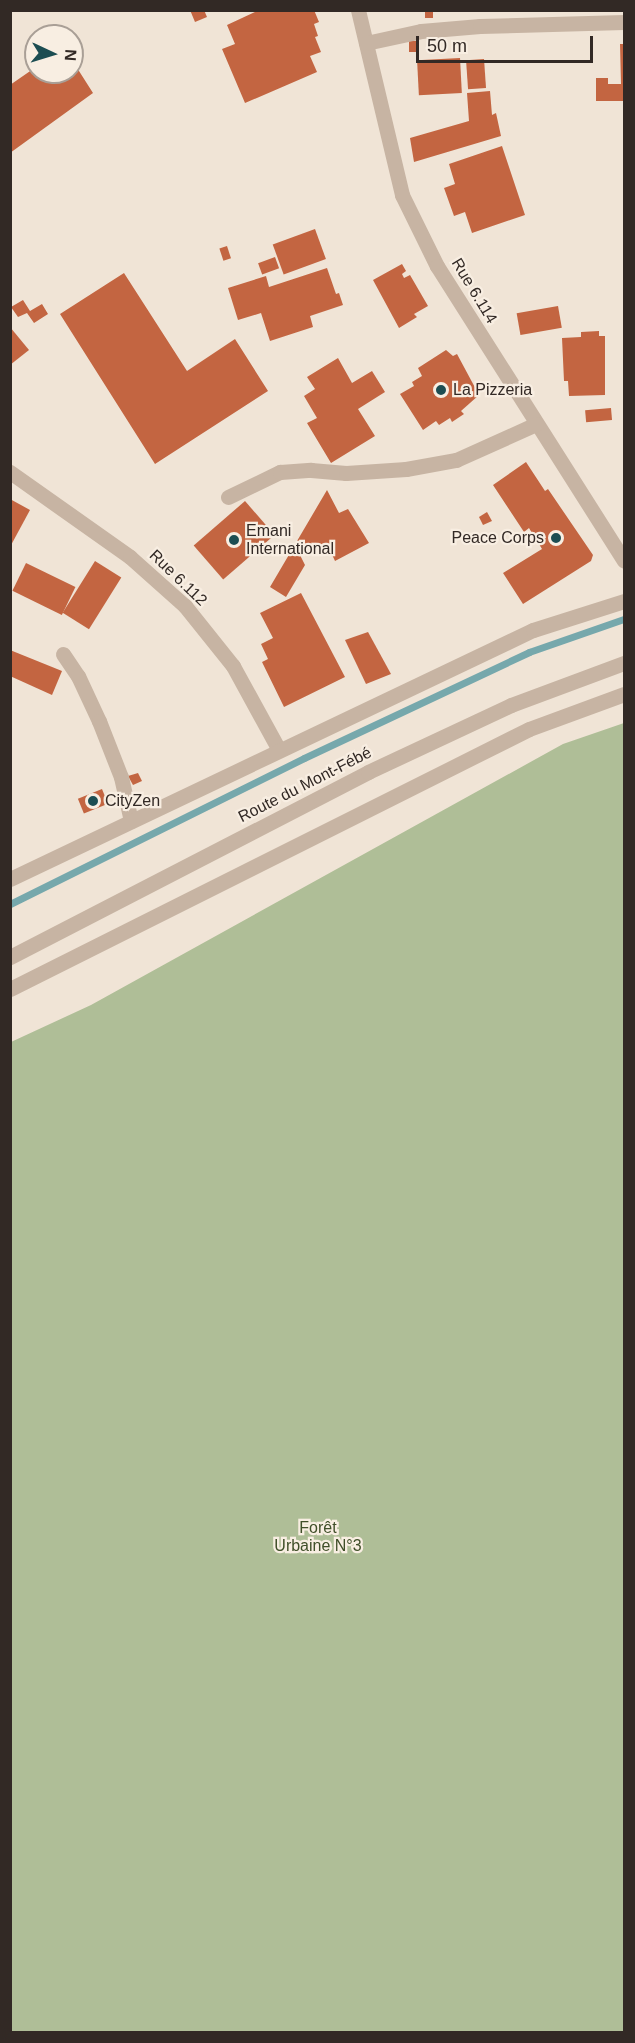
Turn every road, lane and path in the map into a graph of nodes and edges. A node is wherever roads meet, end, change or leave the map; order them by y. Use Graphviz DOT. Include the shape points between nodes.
graph roads {
  1 [pos="358,10"];
  2 [pos="624,22"];
  3 [pos="366,43"];
  4 [pos="536,424"];
  5 [pos="10,472"];
  6 [pos="228,497"];
  7 [pos="624,561"];
  8 [pos="624,601"];
  9 [pos="63,654"];
  10 [pos="624,663"];
  11 [pos="624,694"];
  12 [pos="279,750"];
  13 [pos="131,821"];
  14 [pos="10,879"];
  15 [pos="10,957"];
  16 [pos="10,988"];
  1 -- 3 [label="street, Rue 6.114"];
  2 -- 3 [label="street" via="480,26 421,31"];
  3 -- 4 [label="street, Rue 6.114" via="402,195 437,266"];
  4 -- 6 [label="street" via="456,460 396,470 280,472"];
  4 -- 7 [label="street, Rue 6.114"];
  5 -- 12 [label="street, Rue 6.112" via="130,557 185,606 233,666"];
  8 -- 12 [label="street" via="533,630"];
  9 -- 13 [label="street" via="99,721 121,777"];
  10 -- 15 [label="street, Route du Mont-Fébé" via="512,705 368,772"];
  11 -- 16 [label="street" via="529,729"];
  12 -- 13 [label="street"];
  13 -- 14 [label="street"];
}
